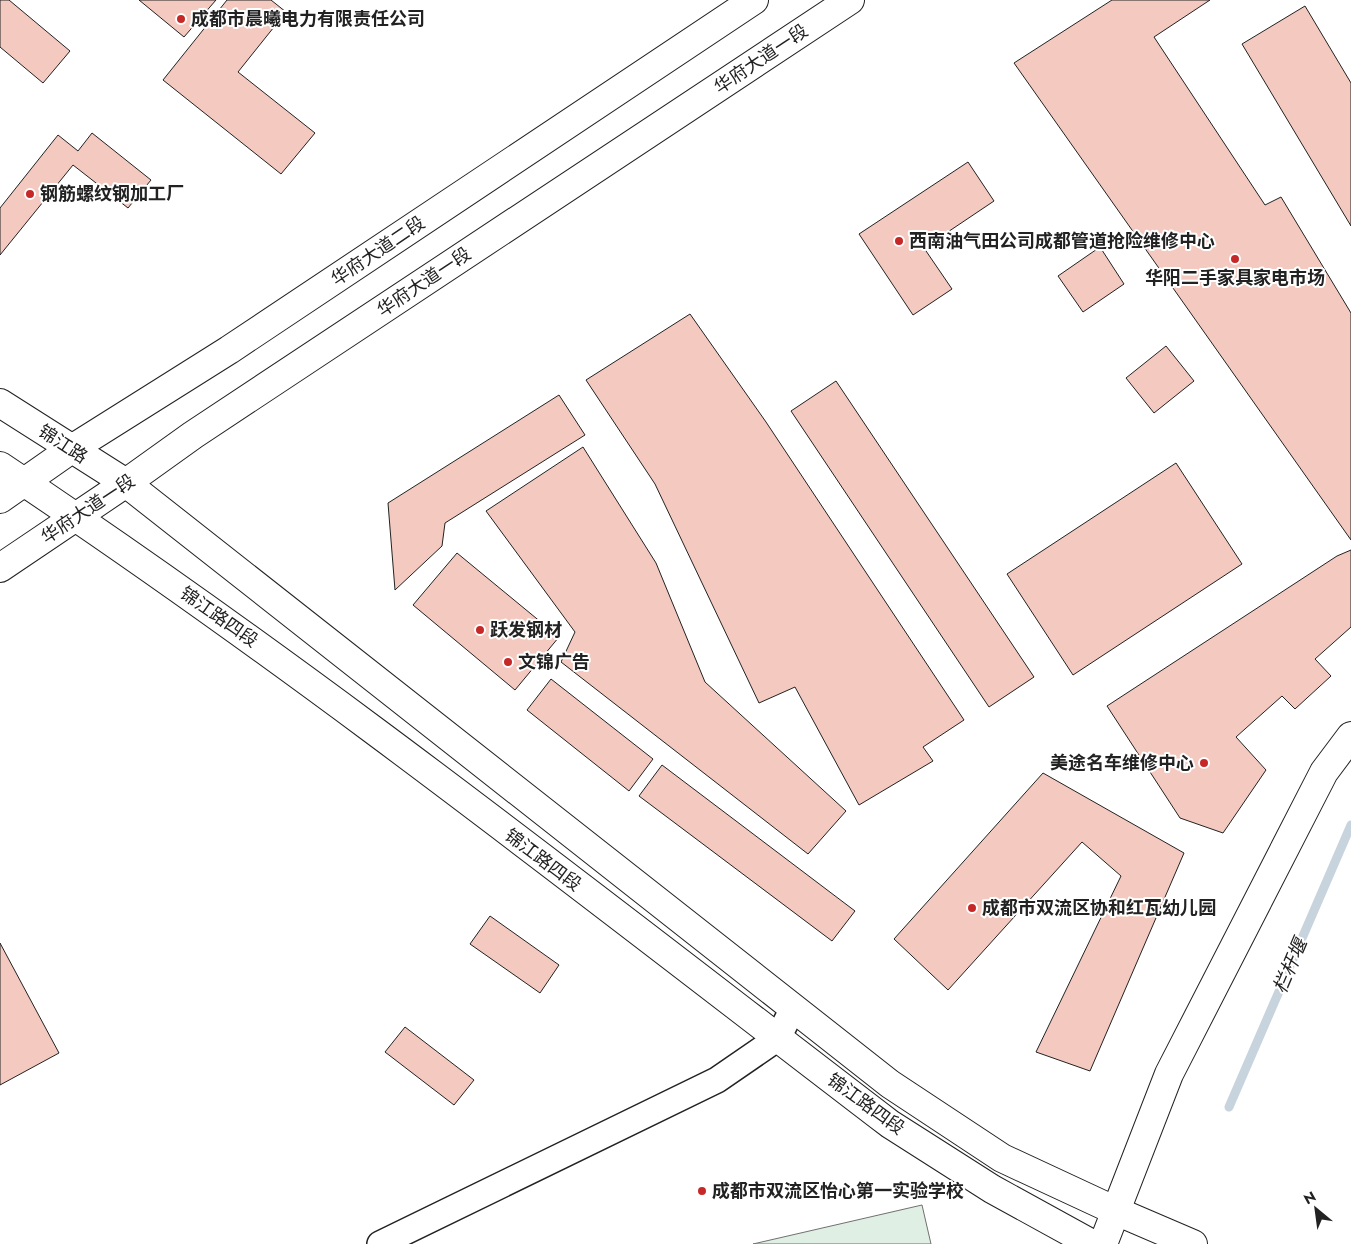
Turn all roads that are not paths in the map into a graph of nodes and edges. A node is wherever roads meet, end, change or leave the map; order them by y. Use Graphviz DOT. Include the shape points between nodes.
graph roads {
  1 [pos="754,0"];
  2 [pos="850,0"];
  3 [pos="0,403"];
  4 [pos="70,450"];
  5 [pos="0,466"];
  6 [pos="24,482"];
  7 [pos="126,484"];
  8 [pos="0,499"];
  9 [pos="77,516"];
  10 [pos="0,568"];
  11 [pos="1351,736"];
  12 [pos="793,1008"];
  13 [pos="778,1038"];
  14 [pos="1116,1211"];
  15 [pos="380,1244"];
  16 [pos="1092,1244"];
  17 [pos="1103,1244"];
  18 [pos="1193,1244"];
  1 -- 4 [label="street, 华府大道二段" via="229,350"];
  2 -- 7 [label="street, 华府大道一段" via="193,435"];
  3 -- 4 [label="street, 锦江路"];
  4 -- 6 [label="street, 华府大道二段"];
  4 -- 7 [label="street, 锦江路"];
  5 -- 6 [label="street, 锦江路四段"];
  6 -- 8 [label="street, 华府大道二段"];
  6 -- 9 [label="street, 锦江路四段"];
  7 -- 9 [label="street, 华府大道一段"];
  7 -- 12 [label="street, 锦江路四段"];
  9 -- 10 [label="street, 华府大道一段"];
  9 -- 13 [label="street, 锦江路四段" via="261,647"];
  11 -- 14 [label="street" via="1324,772 1169,1074"];
  12 -- 13 [label="street"];
  12 -- 14 [label="street, 锦江路四段" via="890,1084 1002,1158"];
  13 -- 15 [label="street" via="717,1080"];
  13 -- 16 [label="street, 锦江路四段" via="890,1124 992,1189"];
  14 -- 17 [label="street"];
  14 -- 18 [label="street, 锦江路四段"];
}
